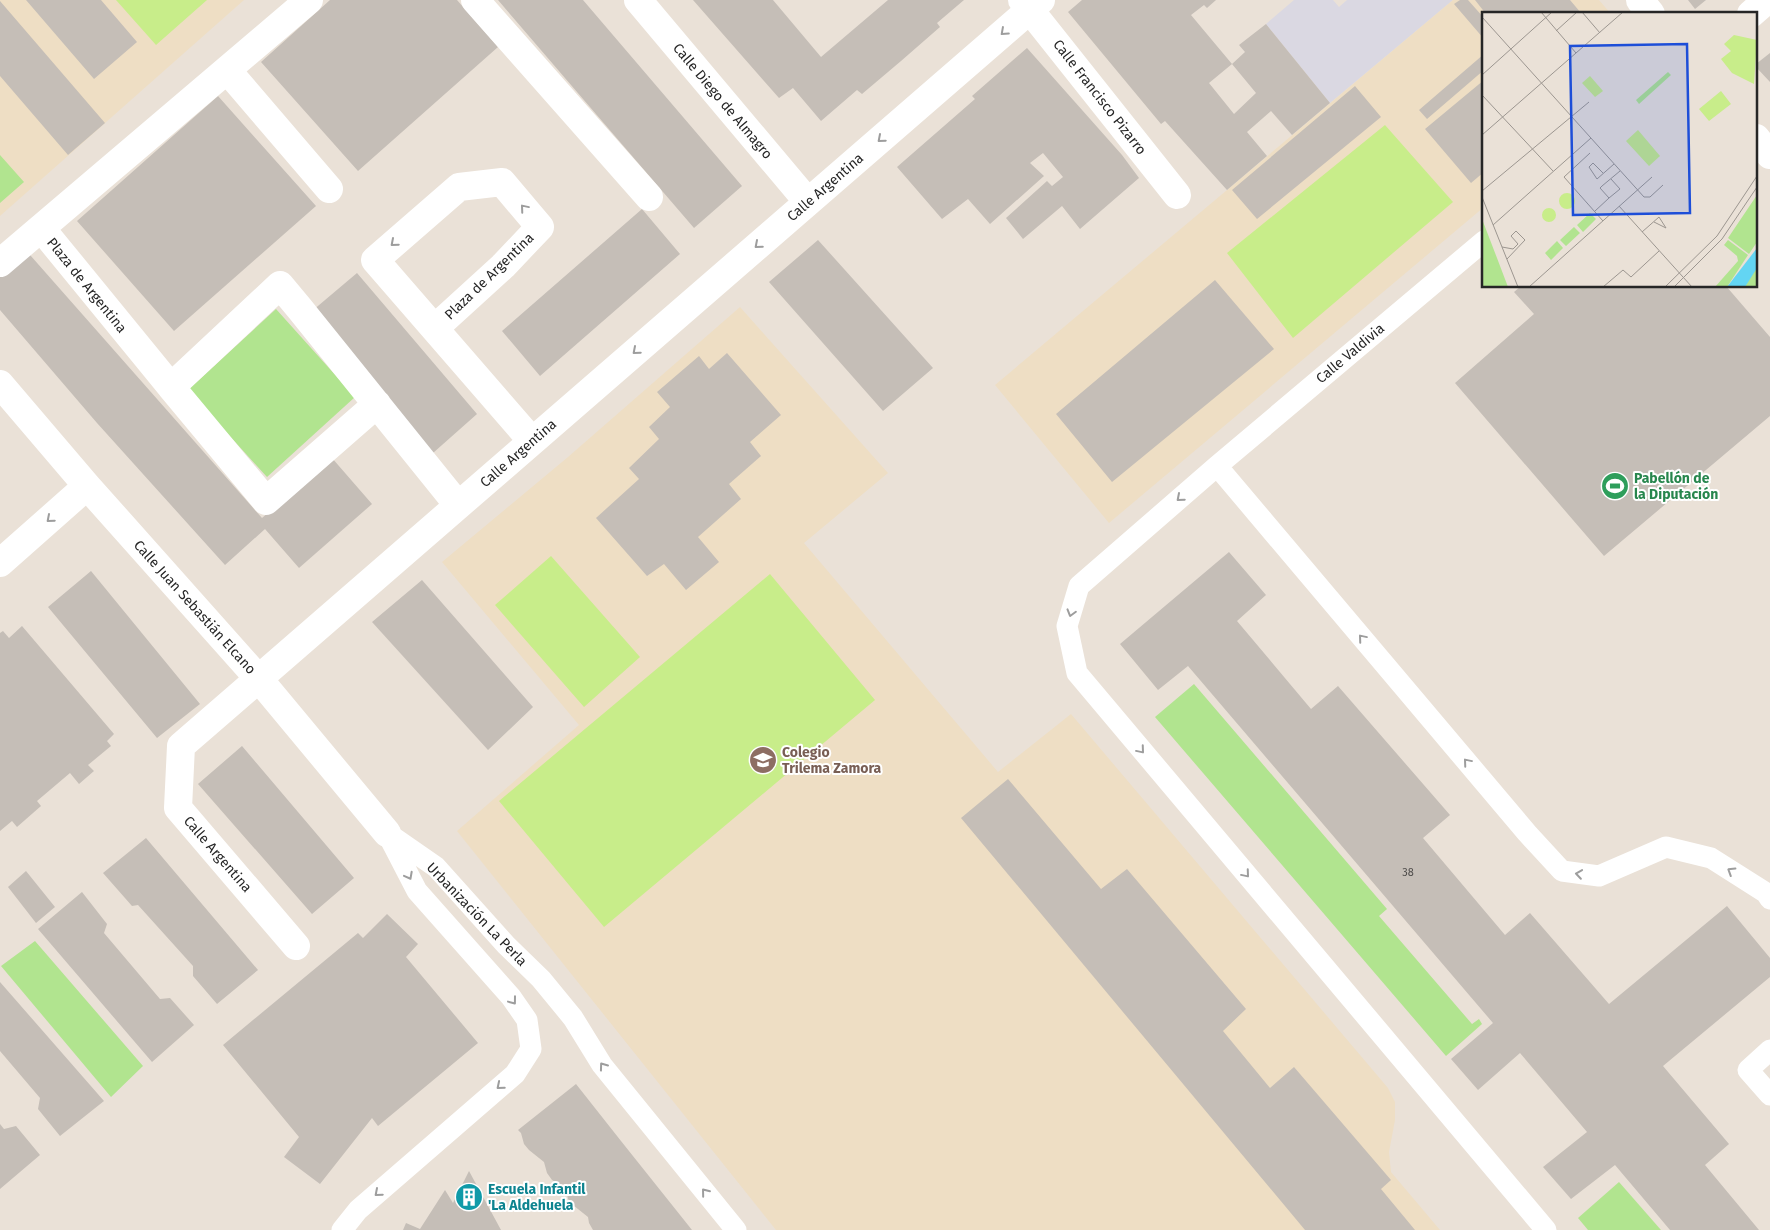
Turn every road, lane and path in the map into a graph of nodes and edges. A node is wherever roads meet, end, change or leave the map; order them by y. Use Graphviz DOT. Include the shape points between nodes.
graph roads {
  1 [pos="309,0"];
  2 [pos="475,0"];
  3 [pos="638,0"];
  4 [pos="1640,0"];
  5 [pos="1767,0"];
  6 [pos="1031,3"];
  7 [pos="1649,12"];
  8 [pos="1752,12"];
  9 [pos="227,70"];
  10 [pos="1758,140"];
  11 [pos="1770,155"];
  12 [pos="329,189"];
  13 [pos="1177,195"];
  14 [pos="649,197"];
  15 [pos="808,202"];
  16 [pos="41,228"];
  17 [pos="1482,243"];
  18 [pos="0,263"];
  19 [pos="435,328"];
  20 [pos="0,384"];
  21 [pos="172,387"];
  22 [pos="377,404"];
  23 [pos="532,441"];
  24 [pos="1217,466"];
  25 [pos="87,486"];
  26 [pos="458,505"];
  27 [pos="0,563"];
  28 [pos="258,678"];
  29 [pos="387,833"];
  30 [pos="1770,899"];
  31 [pos="296,946"];
  32 [pos="1770,1050"];
  33 [pos="1770,1095"];
  34 [pos="342,1230"];
  35 [pos="736,1230"];
  36 [pos="1546,1230"];
  1 -- 9 [label="street"];
  2 -- 14 [label="street"];
  3 -- 15 [label="street, Calle Diego de Almagro"];
  4 -- 7 [label="street"];
  5 -- 8 [label="street"];
  6 -- 13 [label="street, Calle Francisco Pizarro"];
  6 -- 15 [label="street, Calle Argentina, one-way"];
  9 -- 12 [label="street"];
  9 -- 16 [label="street"];
  10 -- 11 [label="street"];
  15 -- 23 [label="street, Calle Argentina, one-way"];
  16 -- 18 [label="street"];
  16 -- 21 [label="street, Plaza de Argentina"];
  17 -- 24 [label="lane, Calle Valdivia"];
  19 -- 19 [label="street, Plaza de Argentina, one-way" via="504,266 540,227 502,182 459,187 375,260"];
  19 -- 23 [label="street, Plaza de Argentina"];
  20 -- 25 [label="street, Calle Juan Sebastián Elcano"];
  21 -- 22 [label="street, Plaza de Argentina" via="266,500"];
  21 -- 22 [label="street" via="280,285"];
  22 -- 26 [label="street"];
  23 -- 26 [label="street, Calle Argentina"];
  30 -- 24 [label="lane, one-way" via="1766,893 1711,858 1666,847 1599,876 1562,871"];
  24 -- 36 [label="lane, Calle Valdivia, one-way" via="1078,586 1067,626 1077,673"];
  25 -- 27 [label="street, one-way"];
  25 -- 28 [label="street, Calle Juan Sebastián Elcano"];
  26 -- 28 [label="street, Calle Argentina"];
  28 -- 29 [label="street, Calle Juan Sebastián Elcano"];
  28 -- 31 [label="street, Calle Argentina" via="181,746 178,808"];
  29 -- 34 [label="lane, Urbanización La Perla, one-way" via="417,891 511,997 527,1020 531,1048 515,1074 358,1210"];
  35 -- 29 [label="lane, Urbanización La Perla, one-way" via="602,1065 573,1018 541,979 506,946 436,866"];
  32 -- 33 [label="lane" via="1748,1070"];
}
